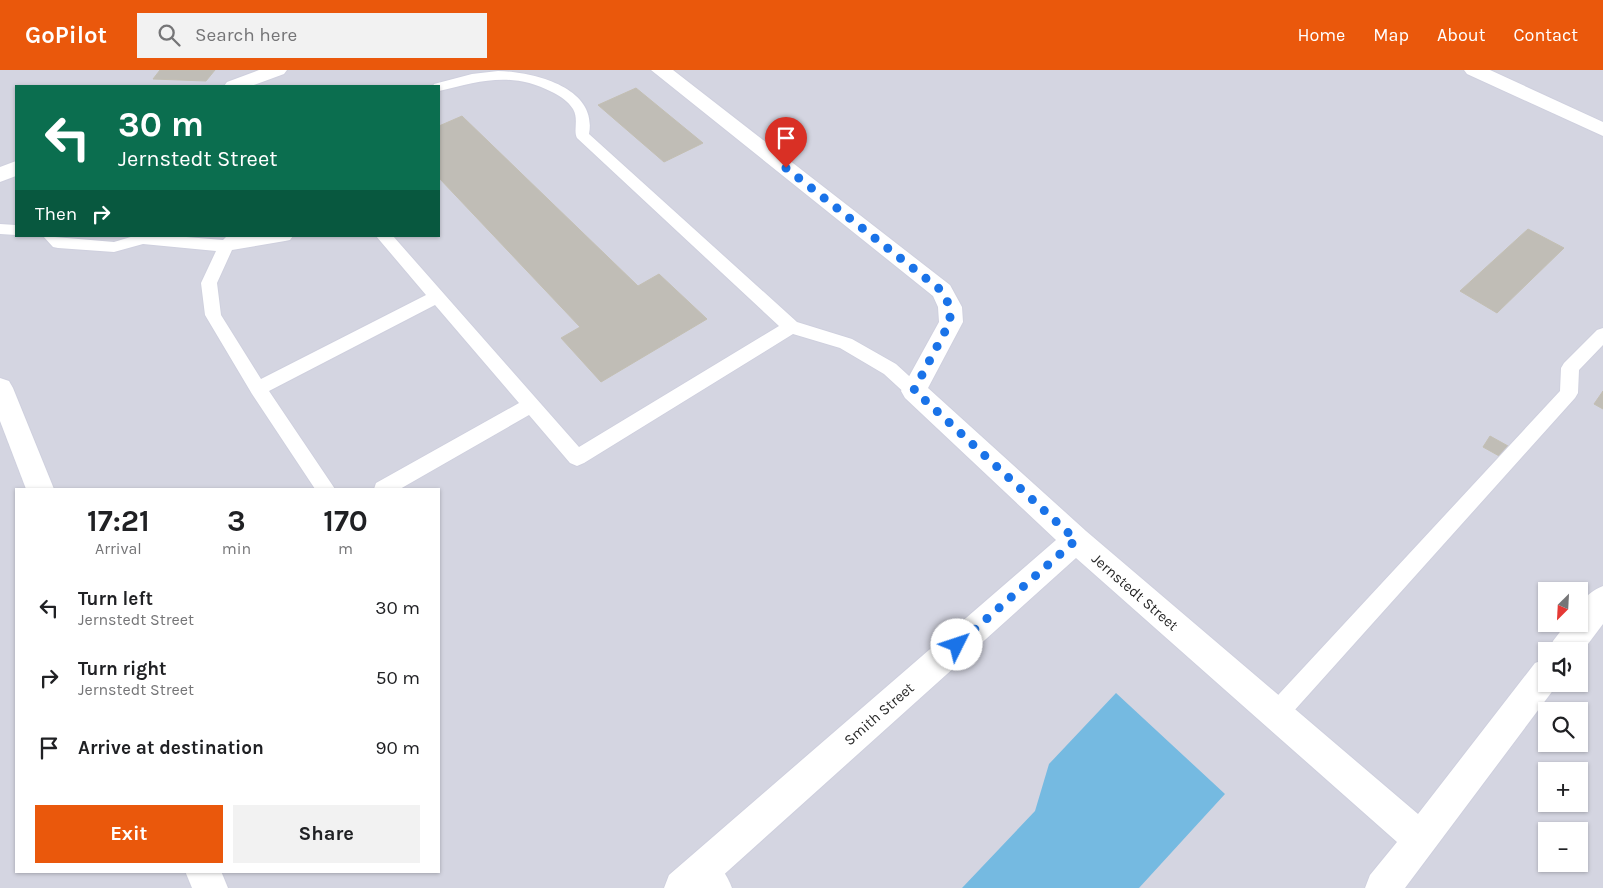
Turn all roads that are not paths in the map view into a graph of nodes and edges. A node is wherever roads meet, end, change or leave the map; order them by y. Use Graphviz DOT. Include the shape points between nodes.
graph roads {
  1 [pos="277,70"];
  2 [pos="661,70"];
  3 [pos="1474,70"];
  4 [pos="237,85"];
  5 [pos="440,87"];
  6 [pos="1603,130"];
  7 [pos="15,168"];
  8 [pos="0,174"];
  9 [pos="0,229"];
  10 [pos="15,230"];
  11 [pos="52,237"];
  12 [pos="274,237"];
  13 [pos="385,237"];
  14 [pos="140,238"];
  15 [pos="232,241"];
  16 [pos="437,297"];
  17 [pos="791,327"];
  18 [pos="1603,334"];
  19 [pos="0,388"];
  20 [pos="258,389"];
  21 [pos="914,390"];
  22 [pos="531,405"];
  23 [pos="40,488"];
  24 [pos="325,488"];
  25 [pos="385,488"];
  26 [pos="1076,540"];
  27 [pos="1603,600"];
  28 [pos="1571,642"];
  29 [pos="1538,684"];
  30 [pos="1276,714"];
  31 [pos="1420,839"];
  32 [pos="204,873"];
  33 [pos="713,878"];
  34 [pos="210,888"];
  35 [pos="682,888"];
  36 [pos="1383,888"];
  1 -- 4 [label="street"];
  2 -- 21 [label="street" via="942,291 950,307 950,322"];
  3 -- 6 [label="street"];
  5 -- 17 [label="lane" via="469,79 506,75 546,84 575,100 584,117 582,135"];
  7 -- 8 [label="street"];
  9 -- 10 [label="lane"];
  11 -- 14 [label="lane" via="58,243 114,247"];
  12 -- 15 [label="lane"];
  13 -- 16 [label="lane"];
  14 -- 15 [label="lane"];
  15 -- 20 [label="lane" via="209,283 213,315"];
  16 -- 20 [label="lane"];
  16 -- 22 [label="lane"];
  17 -- 21 [label="lane" via="846,343 890,369"];
  17 -- 22 [label="lane" via="578,458"];
  18 -- 30 [label="lane" via="1570,368 1569,393"];
  19 -- 23 [label="street"];
  20 -- 24 [label="lane"];
  21 -- 26 [label="street, Jernstedt Street"];
  22 -- 25 [label="lane"];
  26 -- 30 [label="street, Jernstedt Street"];
  26 -- 33 [label="street, Smith Street"];
  27 -- 28 [label="street"];
  29 -- 31 [label="street"];
  30 -- 31 [label="street, Jernstedt Street"];
  31 -- 36 [label="street"];
  32 -- 34 [label="street"];
  33 -- 35 [label="street, Smith Street"];
}
